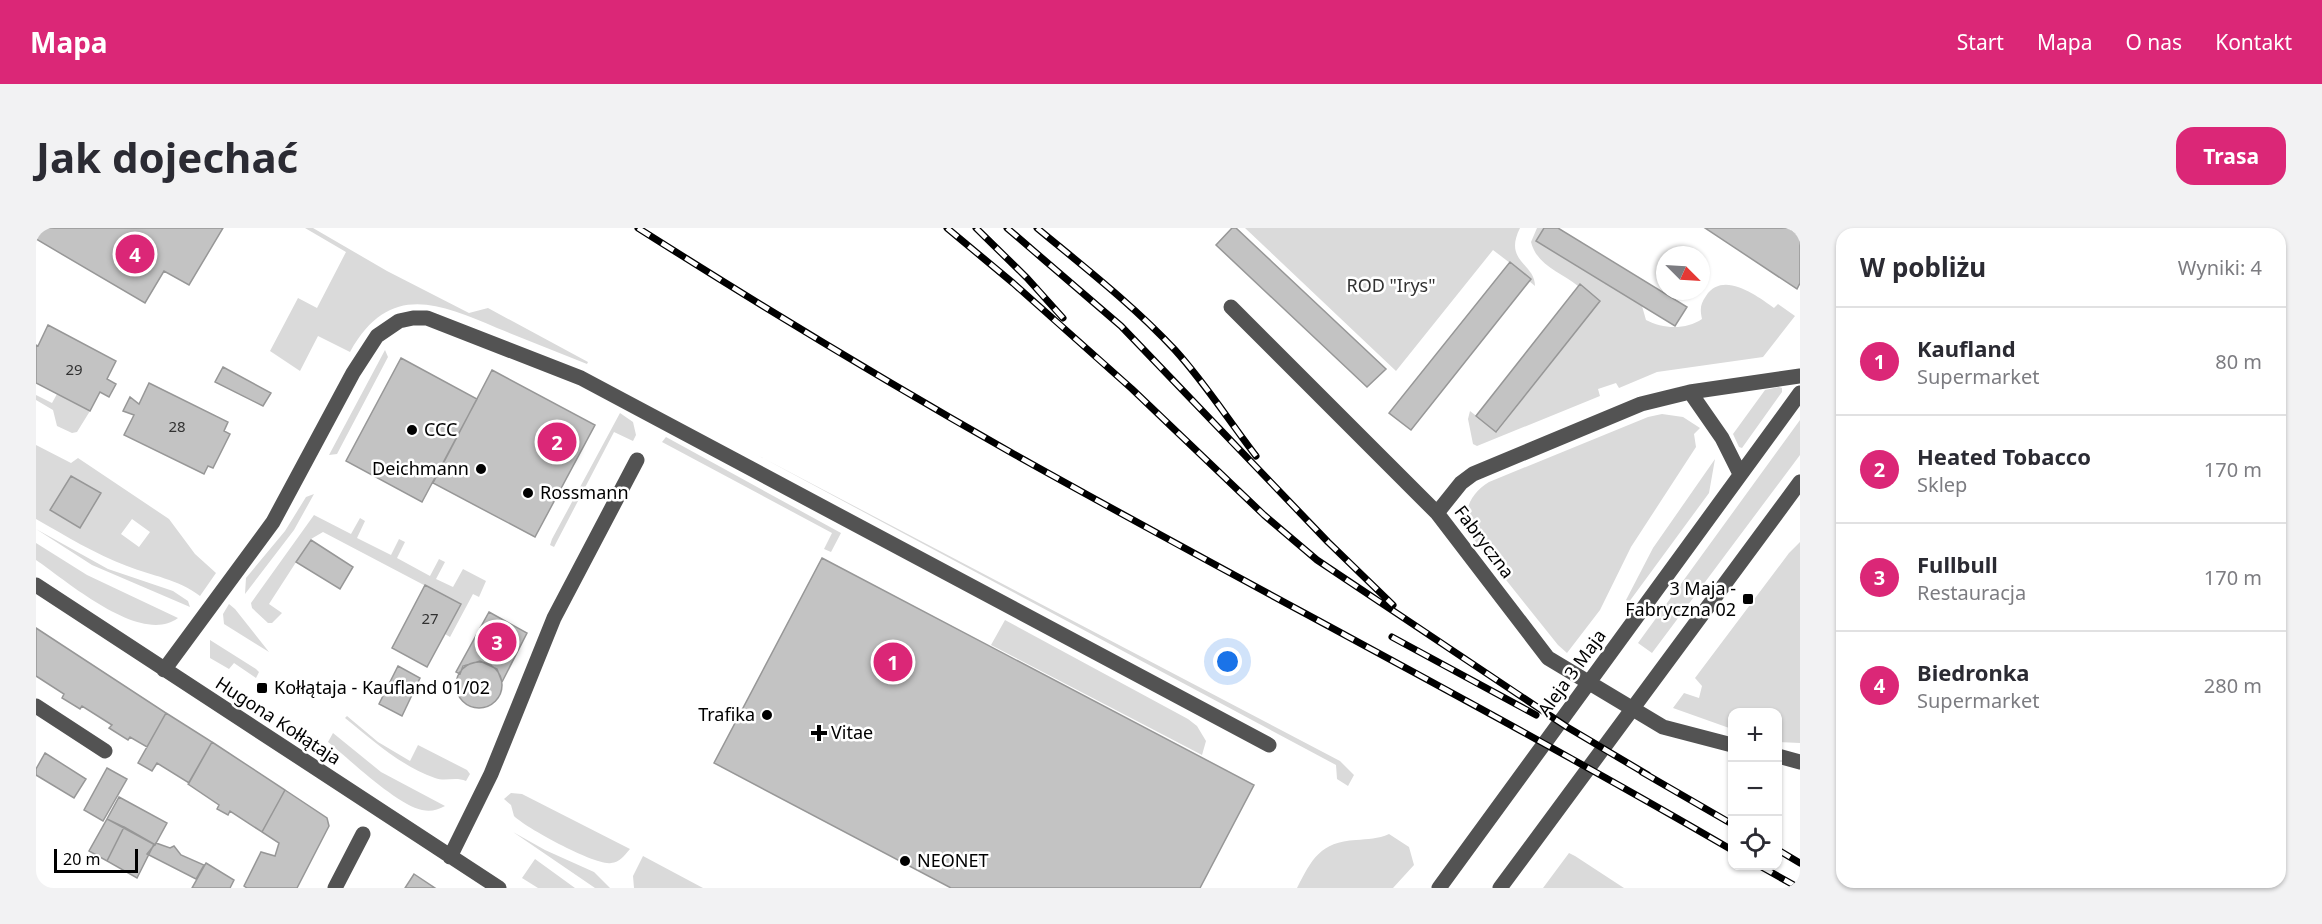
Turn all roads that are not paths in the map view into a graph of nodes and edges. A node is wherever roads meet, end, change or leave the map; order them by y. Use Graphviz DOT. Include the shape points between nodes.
graph roads {
  1 [pos="1231,307"];
  2 [pos="1800,376"];
  3 [pos="1690,392"];
  4 [pos="1800,393"];
  5 [pos="637,460"];
  6 [pos="1740,474"];
  7 [pos="1800,482"];
  8 [pos="1792,502"];
  9 [pos="1437,513"];
  10 [pos="36,585"];
  11 [pos="164,670"];
  12 [pos="36,706"];
  13 [pos="1728,744"];
  14 [pos="1269,745"];
  15 [pos="105,751"];
  16 [pos="1782,757"];
  17 [pos="1800,762"];
  18 [pos="363,834"];
  19 [pos="450,857"];
  20 [pos="1441,885"];
  21 [pos="334,888"];
  22 [pos="499,888"];
  23 [pos="1500,888"];
  1 -- 9 [label="street"];
  2 -- 3 [label="street, Fabryczna"];
  3 -- 6 [label="street" via="1722,438"];
  3 -- 9 [label="street, Fabryczna" via="1641,404 1473,474"];
  4 -- 6 [label="street, Aleja 3 Maja"];
  5 -- 19 [label="street" via="554,618 491,774"];
  6 -- 20 [label="street, Aleja 3 Maja"];
  7 -- 8 [label="street"];
  8 -- 23 [label="street" via="1667,658"];
  9 -- 13 [label="street, Fabryczna" via="1548,658 1663,727"];
  10 -- 11 [label="street, Hugona Kołłątaja"];
  11 -- 14 [label="street" via="273,522 352,373 377,336 399,321 427,318 581,378"];
  11 -- 19 [label="street, Hugona Kołłątaja"];
  12 -- 15 [label="street"];
  16 -- 17 [label="street"];
  18 -- 21 [label="street"];
  19 -- 22 [label="street, Hugona Kołłątaja"];
}
